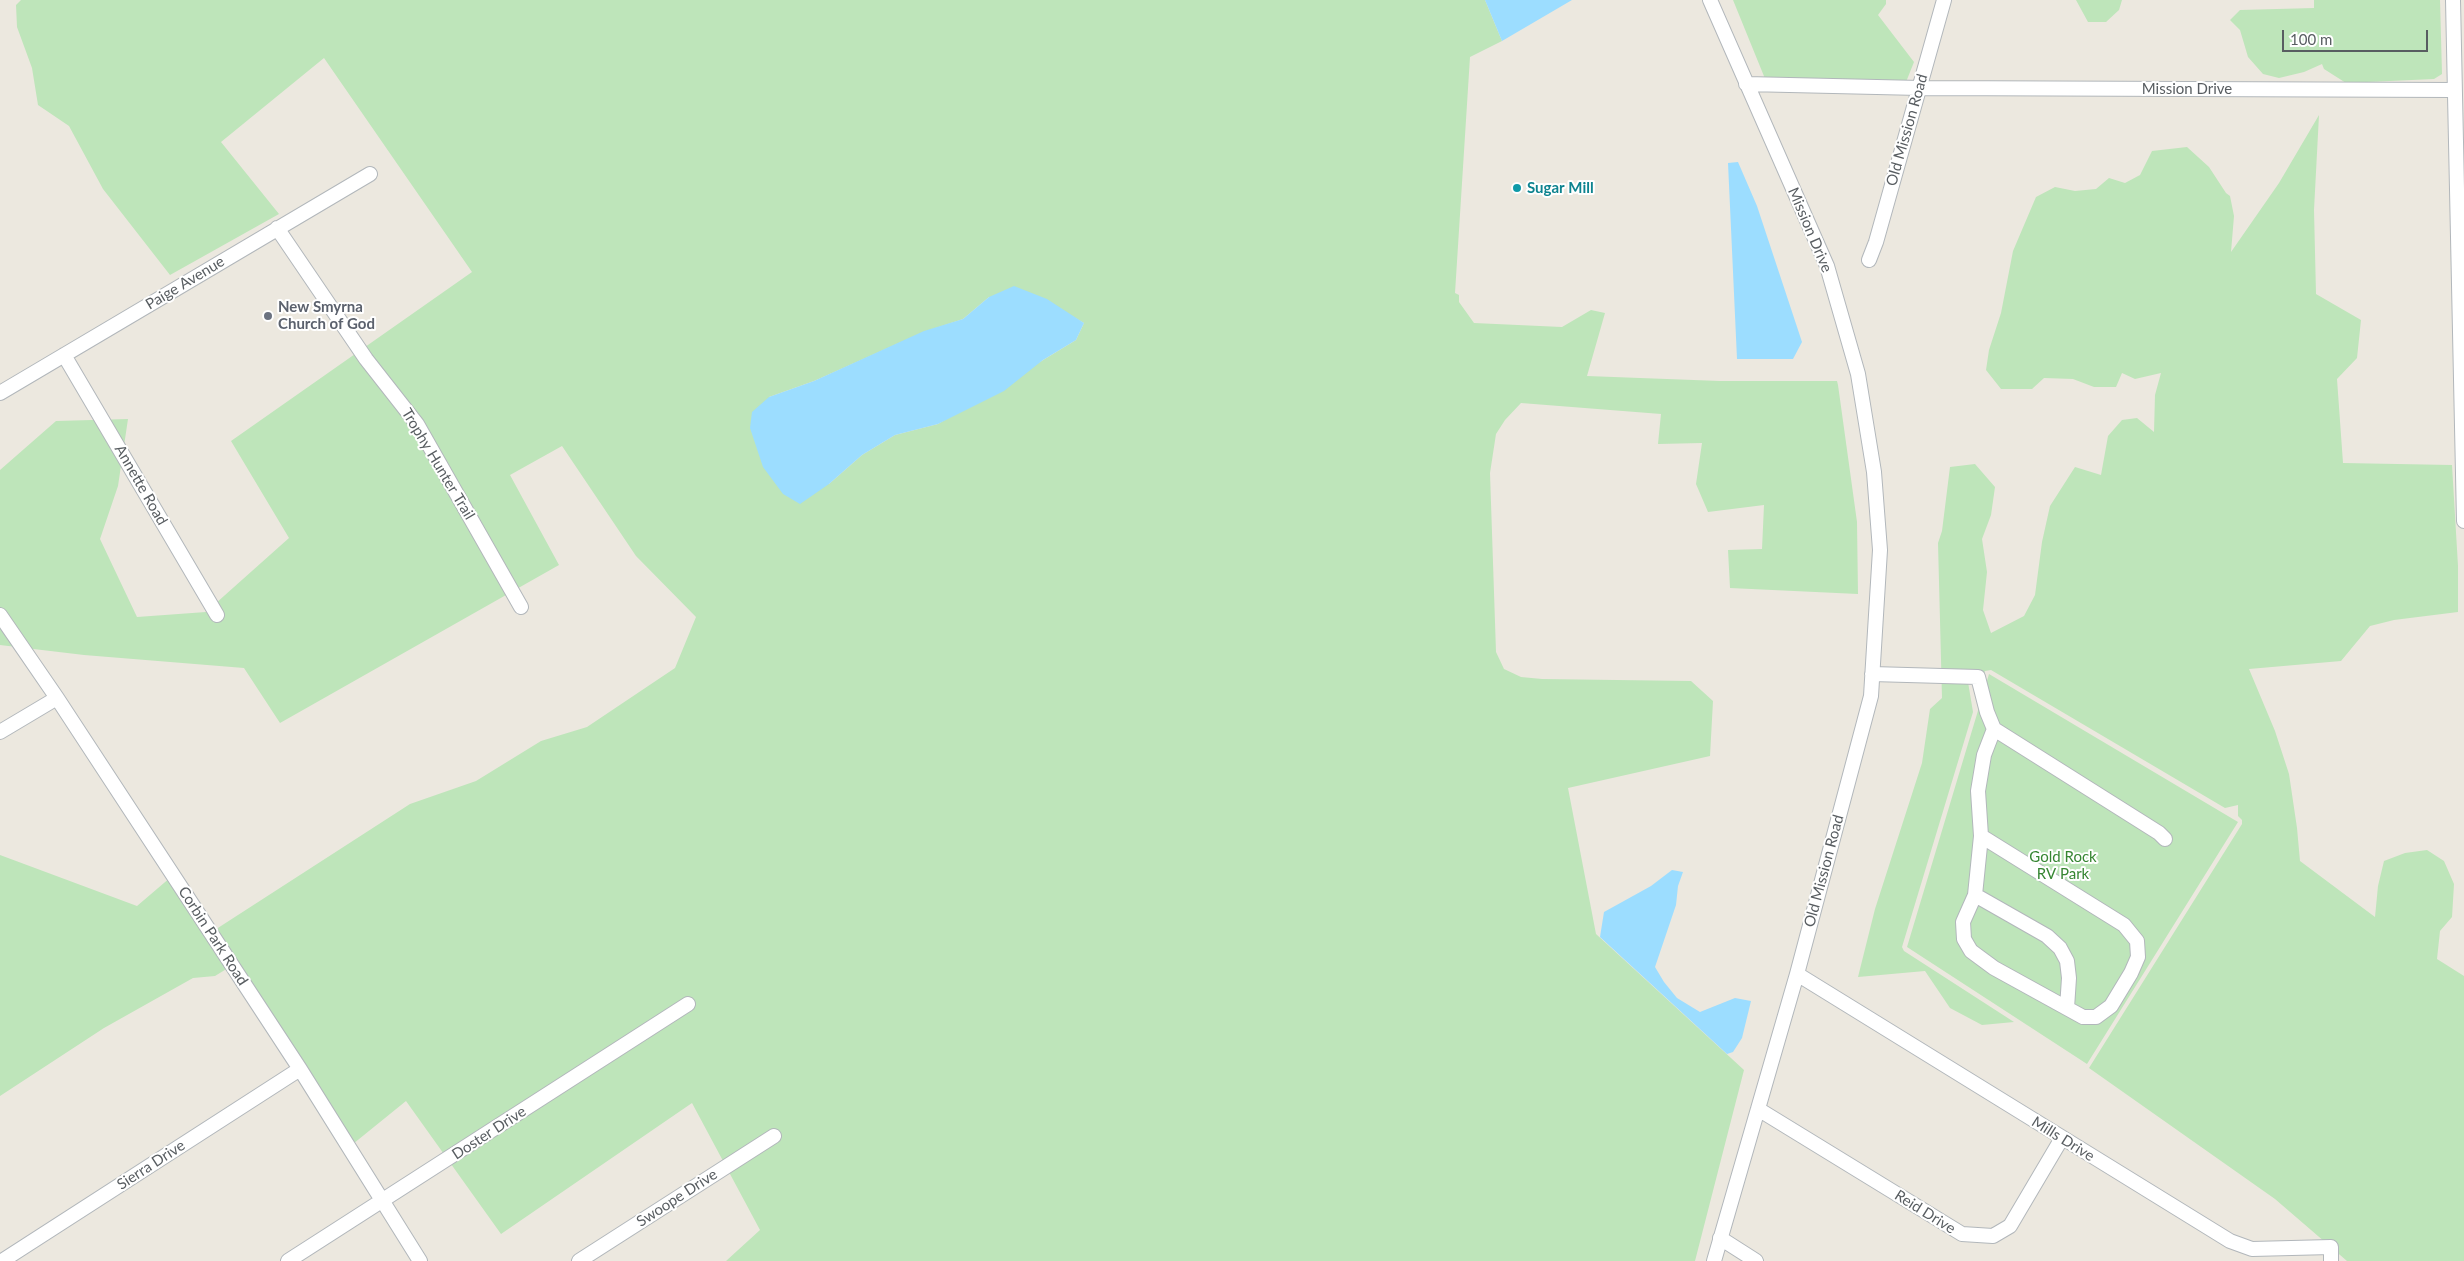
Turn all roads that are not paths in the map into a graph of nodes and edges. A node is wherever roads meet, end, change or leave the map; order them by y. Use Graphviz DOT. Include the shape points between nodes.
graph roads {
  1 [pos="1710,0"];
  2 [pos="1944,0"];
  3 [pos="2453,0"];
  4 [pos="1746,84"];
  5 [pos="1920,88"];
  6 [pos="2454,90"];
  7 [pos="370,174"];
  8 [pos="277,228"];
  9 [pos="1868,260"];
  10 [pos="64,355"];
  11 [pos="0,393"];
  12 [pos="1874,472"];
  13 [pos="2464,521"];
  14 [pos="521,607"];
  15 [pos="0,615"];
  16 [pos="217,615"];
  17 [pos="1872,674"];
  18 [pos="57,698"];
  19 [pos="1994,729"];
  20 [pos="0,732"];
  21 [pos="1981,836"];
  22 [pos="2165,839"];
  23 [pos="1975,895"];
  24 [pos="1796,974"];
  25 [pos="688,1004"];
  26 [pos="2067,1008"];
  27 [pos="300,1070"];
  28 [pos="1758,1109"];
  29 [pos="774,1136"];
  30 [pos="2062,1138"];
  31 [pos="383,1202"];
  32 [pos="1720,1238"];
  33 [pos="2,1261"];
  34 [pos="288,1261"];
  35 [pos="420,1261"];
  36 [pos="579,1261"];
  37 [pos="1714,1261"];
  38 [pos="1756,1261"];
  39 [pos="2331,1261"];
  1 -- 4 [label="street, Mission Drive"];
  2 -- 5 [label="street, Old Mission Road"];
  3 -- 6 [label="street"];
  4 -- 5 [label="street, Mission Drive"];
  4 -- 12 [label="street, Mission Drive" via="1827,266 1858,374"];
  5 -- 6 [label="street, Mission Drive"];
  5 -- 9 [label="street, Old Mission Road"];
  6 -- 13 [label="street"];
  7 -- 8 [label="street, Paige Avenue"];
  8 -- 10 [label="street, Paige Avenue"];
  8 -- 14 [label="street, Trophy Hunter Trail" via="366,359 417,424"];
  10 -- 11 [label="street, Paige Avenue"];
  10 -- 16 [label="street, Annette Road"];
  12 -- 17 [label="street, Old Mission Road" via="1880,550"];
  15 -- 18 [label="street, Corbin Park Road"];
  17 -- 19 [label="street" via="1978,677"];
  17 -- 24 [label="street, Old Mission Road" via="1871,696"];
  18 -- 20 [label="street"];
  18 -- 27 [label="street, Corbin Park Road"];
  19 -- 21 [label="street" via="1984,755 1978,791"];
  19 -- 22 [label="street"];
  21 -- 23 [label="street"];
  21 -- 26 [label="street" via="2124,925 2137,941 2138,958 2111,1006 2096,1017 2083,1017"];
  23 -- 26 [label="street" via="2046,936 2060,948 2067,961 2069,978"];
  23 -- 26 [label="street" via="1963,922 1964,939 1971,951 1994,968"];
  24 -- 28 [label="street, Old Mission Road"];
  24 -- 30 [label="street, Mills Drive"];
  25 -- 31 [label="street, Doster Drive"];
  27 -- 31 [label="street, Corbin Park Road"];
  27 -- 33 [label="street, Sierra Drive"];
  28 -- 30 [label="street, Reid Drive" via="1962,1234 1993,1236 2010,1226"];
  28 -- 32 [label="street, Old Mission Road"];
  29 -- 36 [label="street, Swoope Drive"];
  30 -- 39 [label="street, Mills Drive" via="2230,1242 2252,1249 2331,1247"];
  31 -- 34 [label="street, Doster Drive"];
  31 -- 35 [label="street, Corbin Park Road"];
  32 -- 37 [label="street, Old Mission Road"];
  32 -- 38 [label="street"];
}
